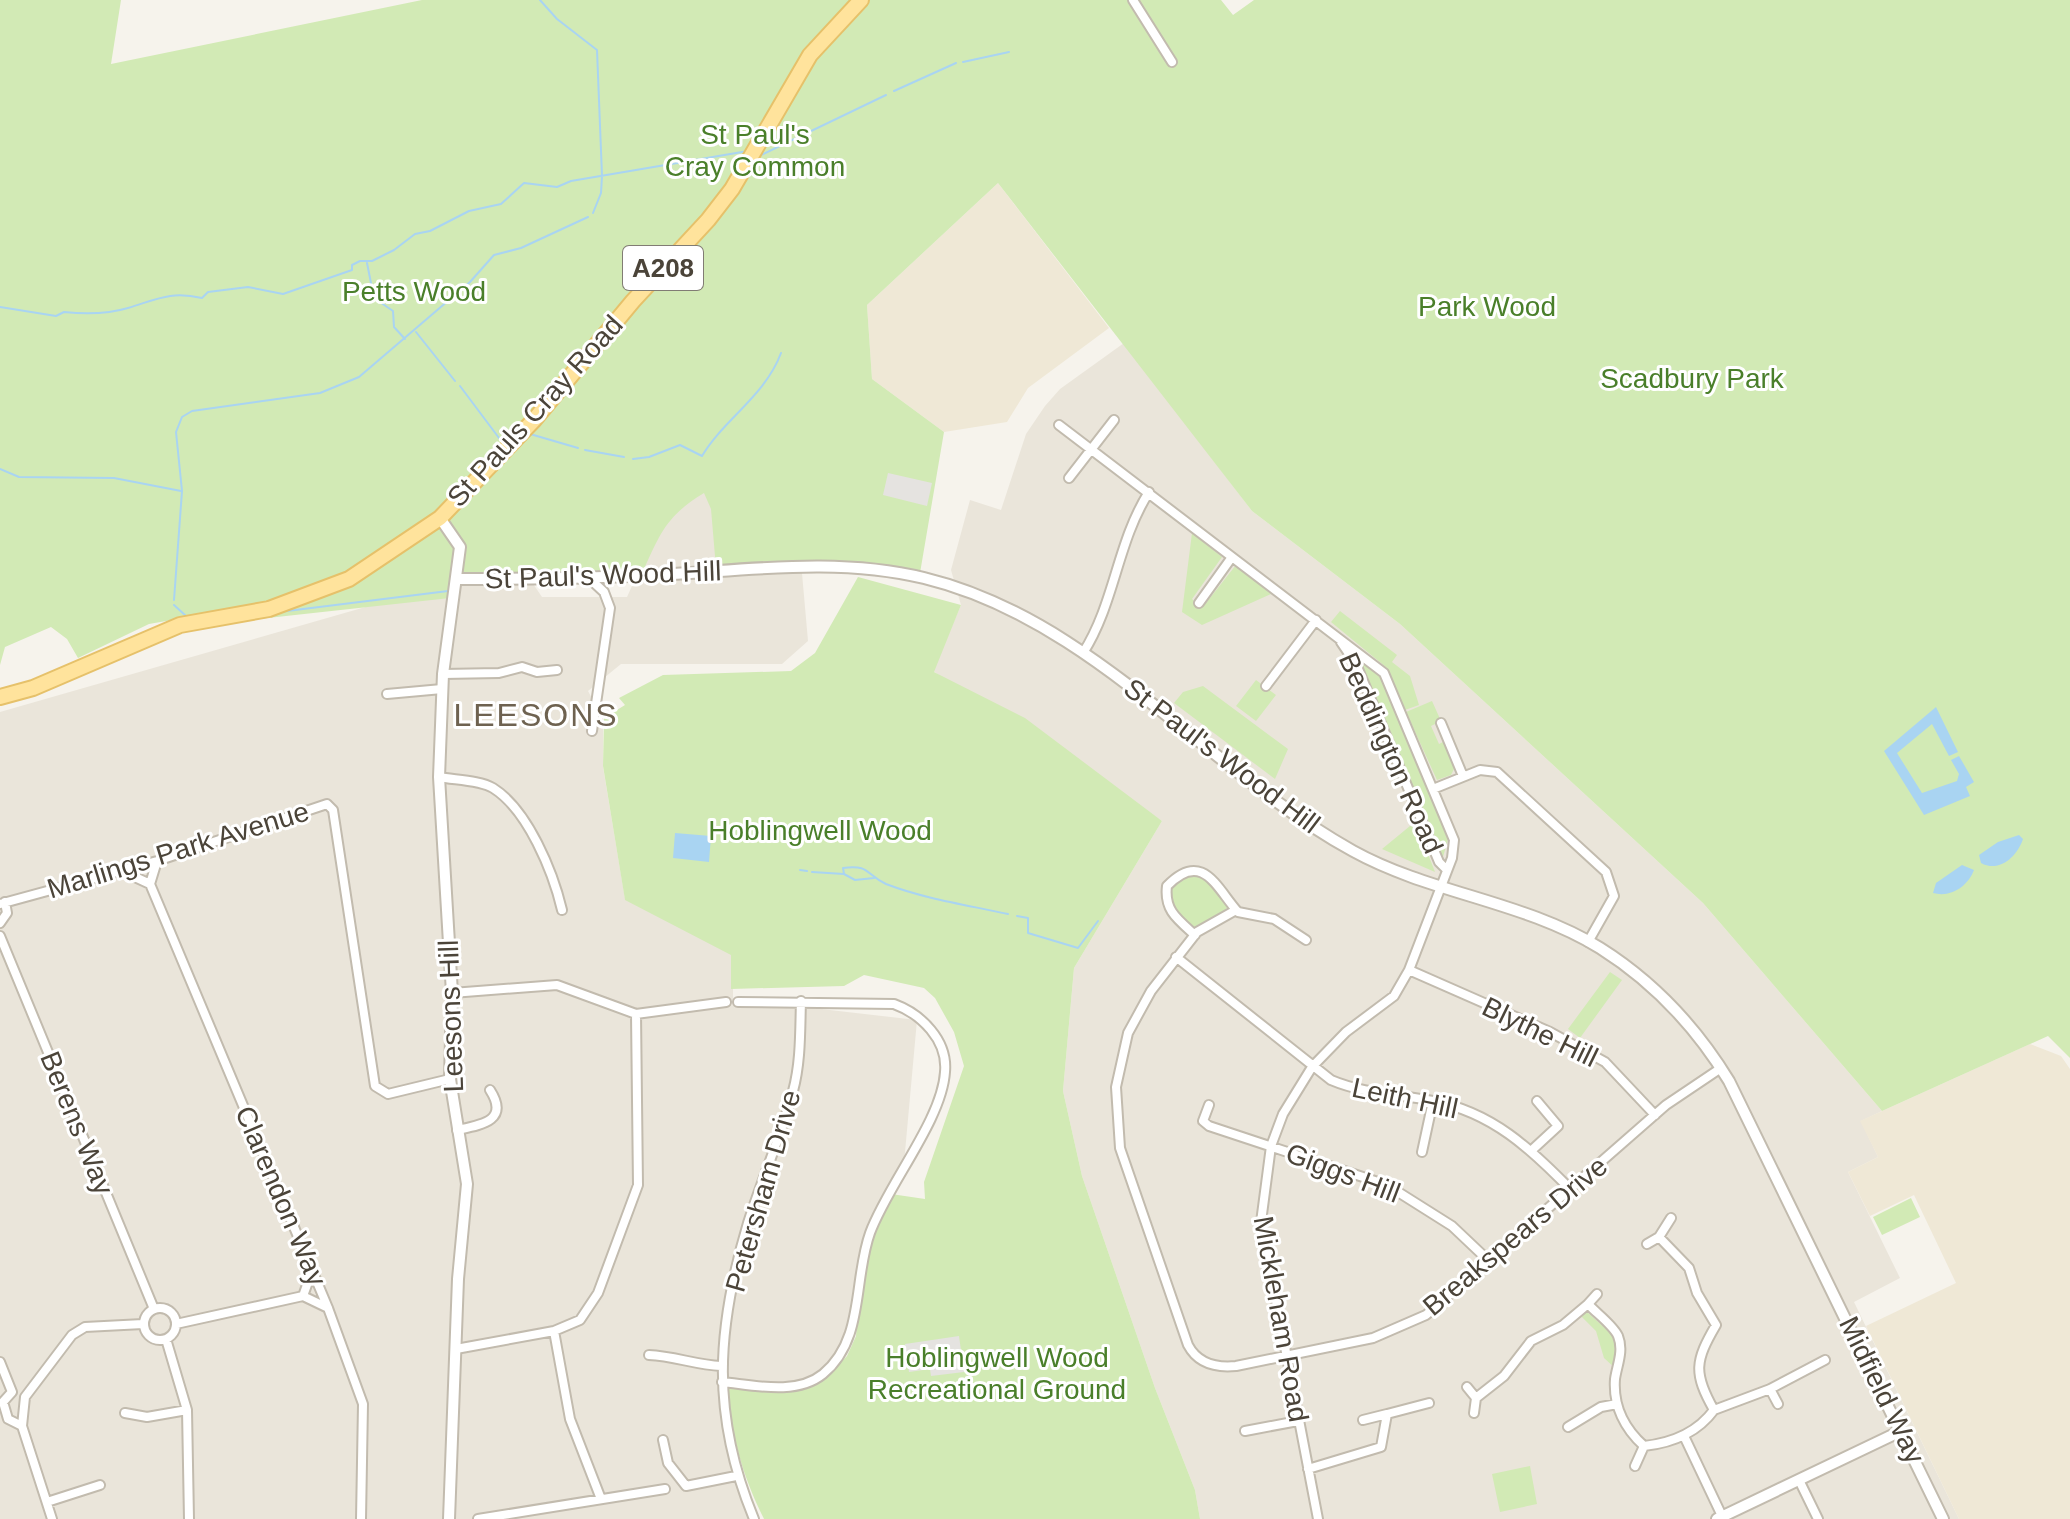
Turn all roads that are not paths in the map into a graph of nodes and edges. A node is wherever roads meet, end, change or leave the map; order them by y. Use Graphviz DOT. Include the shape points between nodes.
graph roads {
  1 [pos="861,0"];
  2 [pos="1133,0"];
  3 [pos="1172,62"];
  4 [pos="1114,420"];
  5 [pos="1059,425"];
  6 [pos="1091,450"];
  7 [pos="1069,478"];
  8 [pos="1149,492"];
  9 [pos="440,518"];
  10 [pos="1232,557"];
  11 [pos="589,578"];
  12 [pos="458,579"];
  13 [pos="1199,603"];
  14 [pos="1316,620"];
  15 [pos="1336,635"];
  16 [pos="1083,653"];
  17 [pos="557,670"];
  18 [pos="443,674"];
  19 [pos="1266,686"];
  20 [pos="442,689"];
  21 [pos="387,694"];
  22 [pos="0,697"];
  23 [pos="1441,723"];
  24 [pos="592,731"];
  25 [pos="1463,776"];
  26 [pos="439,777"];
  27 [pos="1433,789"];
  28 [pos="157,861"];
  29 [pos="121,870"];
  30 [pos="1447,870"];
  31 [pos="150,884"];
  32 [pos="1438,888"];
  33 [pos="2,903"];
  34 [pos="562,910"];
  35 [pos="1236,910"];
  36 [pos="0,923"];
  37 [pos="1195,935"];
  38 [pos="0,936"];
  39 [pos="1306,940"];
  40 [pos="1588,942"];
  41 [pos="1176,957"];
  42 [pos="1409,970"];
  43 [pos="452,993"];
  44 [pos="801,1001"];
  45 [pos="726,1002"];
  46 [pos="738,1002"];
  47 [pos="636,1014"];
  48 [pos="1312,1067"];
  49 [pos="1721,1068"];
  50 [pos="450,1079"];
  51 [pos="490,1090"];
  52 [pos="1433,1101"];
  53 [pos="1537,1101"];
  54 [pos="1209,1105"];
  55 [pos="1655,1115"];
  56 [pos="457,1130"];
  57 [pos="1271,1146"];
  58 [pos="1532,1150"];
  59 [pos="1422,1152"];
  60 [pos="1571,1190"];
  61 [pos="1671,1218"];
  62 [pos="1659,1237"];
  63 [pos="1647,1244"];
  64 [pos="1490,1262"];
  65 [pos="1819,1262"];
  66 [pos="312,1271"];
  67 [pos="1597,1294"];
  68 [pos="303,1296"];
  69 [pos="1588,1304"];
  70 [pos="328,1308"];
  71 [pos="154,1309"];
  72 [pos="143,1324"];
  73 [pos="176,1324"];
  74 [pos="554,1331"];
  75 [pos="166,1339"];
  76 [pos="456,1349"];
  77 [pos="649,1355"];
  78 [pos="1285,1355"];
  79 [pos="1825,1360"];
  80 [pos="0,1362"];
  81 [pos="721,1366"];
  82 [pos="722,1382"];
  83 [pos="1467,1387"];
  84 [pos="1770,1389"];
  85 [pos="12,1392"];
  86 [pos="25,1397"];
  87 [pos="1476,1398"];
  88 [pos="1429,1403"];
  89 [pos="1617,1404"];
  90 [pos="1778,1404"];
  91 [pos="187,1410"];
  92 [pos="1714,1410"];
  93 [pos="125,1413"];
  94 [pos="1474,1413"];
  95 [pos="1387,1414"];
  96 [pos="1363,1420"];
  97 [pos="1298,1421"];
  98 [pos="22,1426"];
  99 [pos="1568,1427"];
  100 [pos="1256,1429"];
  101 [pos="1245,1431"];
  102 [pos="1901,1431"];
  103 [pos="1684,1436"];
  104 [pos="1259,1439"];
  105 [pos="663,1440"];
  106 [pos="1644,1446"];
  107 [pos="1635,1466"];
  108 [pos="1308,1469"];
  109 [pos="736,1476"];
  110 [pos="1799,1480"];
  111 [pos="100,1485"];
  112 [pos="665,1489"];
  113 [pos="601,1499"];
  114 [pos="47,1502"];
  115 [pos="1719,1518"];
  116 [pos="52,1519"];
  117 [pos="189,1519"];
  118 [pos="361,1519"];
  119 [pos="449,1519"];
  120 [pos="478,1519"];
  121 [pos="754,1519"];
  122 [pos="1318,1519"];
  123 [pos="1818,1519"];
  124 [pos="1943,1519"];
  1 -- 9 [label="main road, St Pauls Cray Road / A208" via="810,55 732,189 708,220 534,420"];
  2 -- 3 [label="street"];
  4 -- 6 [label="street"];
  5 -- 6 [label="street, Beddington Road"];
  6 -- 7 [label="street"];
  6 -- 8 [label="street, Beddington Road"];
  8 -- 10 [label="street, Beddington Road"];
  8 -- 16 [label="street" via="1126,536 1103,619"];
  9 -- 12 [label="street, Leesons Hill" via="460,547"];
  9 -- 22 [label="main road, A208" via="349,579 269,609 180,625"];
  10 -- 13 [label="street"];
  10 -- 14 [label="street, Beddington Road"];
  11 -- 12 [label="street, St Paul's Wood Hill"];
  11 -- 16 [label="street, St Paul's Wood Hill" via="802,566 898,573 984,598"];
  11 -- 24 [label="street" via="604,592 610,608"];
  12 -- 18 [label="street, Leesons Hill"];
  14 -- 15 [label="street, Beddington Road"];
  14 -- 19 [label="street"];
  15 -- 27 [label="street, Beddington Road" via="1384,673"];
  15 -- 30 [label="street, Beddington Road" via="1356,664 1439,862"];
  16 -- 32 [label="street, St Paul's Wood Hill" via="1309,823 1352,851"];
  17 -- 18 [label="street" via="522,667"];
  18 -- 20 [label="street, Leesons Hill"];
  20 -- 21 [label="street"];
  20 -- 26 [label="street, Leesons Hill"];
  23 -- 25 [label="street"];
  25 -- 27 [label="street"];
  25 -- 40 [label="street" via="1484,770 1501,775 1609,875 1614,896"];
  26 -- 34 [label="street" via="493,787 525,822 554,879"];
  26 -- 43 [label="street, Leesons Hill"];
  27 -- 30 [label="street, Beddington Road" via="1454,840"];
  28 -- 29 [label="street, Marlings Park Avenue"];
  28 -- 31 [label="street"];
  28 -- 50 [label="street, Marlings Park Avenue" via="327,804 333,810 375,1086 388,1094"];
  29 -- 31 [label="street"];
  29 -- 33 [label="street, Marlings Park Avenue"];
  30 -- 32 [label="street, Beddington Road"];
  31 -- 66 [label="street, Clarendon Way"];
  32 -- 40 [label="street, St Paul's Wood Hill" via="1532,917"];
  32 -- 42 [label="street, Mickleham Road"];
  33 -- 36 [label="street" via="7,913"];
  35 -- 37 [label="street"];
  35 -- 37 [label="street" via="1207,875 1183,872 1167,886 1165,902"];
  35 -- 39 [label="street" via="1274,919"];
  37 -- 41 [label="street, Breakspears Drive"];
  38 -- 71 [label="street, Berens Way"];
  40 -- 49 [label="street, St Paul's Wood Hill" via="1667,1000"];
  41 -- 48 [label="street, Leith Hill"];
  41 -- 78 [label="street, Breakspears Drive" via="1144,1003 1121,1056 1115,1107 1120,1148 1191,1351 1208,1364 1223,1367"];
  42 -- 48 [label="street, Mickleham Road" via="1394,996 1346,1032"];
  42 -- 55 [label="street, Blythe Hill" via="1605,1062"];
  43 -- 47 [label="street" via="557,985"];
  43 -- 50 [label="street, Leesons Hill"];
  44 -- 46 [label="street"];
  44 -- 81 [label="street, Petersham Drive" via="794,1090 740,1251"];
  44 -- 82 [label="street" via="882,1002 908,1009 938,1040 945,1072 937,1104 870,1234 846,1349 821,1376 789,1388"];
  45 -- 47 [label="street"];
  47 -- 74 [label="street" via="638,1185 598,1293 580,1320"];
  48 -- 52 [label="street, Leith Hill" via="1356,1091"];
  48 -- 57 [label="street, Mickleham Road" via="1283,1114"];
  49 -- 55 [label="street, Breakspears Drive"];
  49 -- 65 [label="street, St Paul's Wood Hill"];
  50 -- 56 [label="street, Leesons Hill"];
  51 -- 56 [label="street" via="497,1101 496,1114 488,1123"];
  52 -- 58 [label="street, Leith Hill" via="1482,1117"];
  52 -- 59 [label="street"];
  53 -- 58 [label="street" via="1558,1126"];
  54 -- 57 [label="street, Giggs Hill" via="1203,1121 1209,1126"];
  55 -- 60 [label="street, Breakspears Drive"];
  56 -- 76 [label="street, Leesons Hill" via="467,1184"];
  57 -- 64 [label="street, Giggs Hill" via="1368,1177 1408,1196 1452,1226"];
  57 -- 78 [label="street, Mickleham Road" via="1261,1222"];
  58 -- 60 [label="street, Leith Hill"];
  60 -- 64 [label="street, Breakspears Drive"];
  61 -- 62 [label="street"];
  62 -- 63 [label="street"];
  62 -- 92 [label="street" via="1689,1268 1716,1325 1698,1355 1702,1389"];
  64 -- 78 [label="street, Breakspears Drive" via="1441,1305 1403,1327"];
  65 -- 102 [label="street, Midfield Way"];
  66 -- 68 [label="street"];
  66 -- 70 [label="street, Clarendon Way"];
  67 -- 69 [label="street"];
  68 -- 70 [label="street"];
  68 -- 73 [label="street"];
  69 -- 87 [label="street" via="1563,1325 1531,1341 1504,1376"];
  69 -- 89 [label="street" via="1618,1335"];
  70 -- 118 [label="street, Clarendon Way" via="363,1404"];
  71 -- 72 [label="street"];
  71 -- 73 [label="street" via="168,1311"];
  72 -- 75 [label="street" via="151,1338"];
  72 -- 86 [label="street" via="85,1327 72,1335"];
  73 -- 75 [label="street"];
  74 -- 76 [label="street"];
  74 -- 113 [label="street" via="570,1419"];
  75 -- 91 [label="street"];
  76 -- 119 [label="street, Leesons Hill"];
  77 -- 81 [label="street"];
  78 -- 97 [label="street, Mickleham Road"];
  79 -- 84 [label="street"];
  80 -- 85 [label="street"];
  81 -- 82 [label="street, Petersham Drive"];
  82 -- 109 [label="street, Petersham Drive" via="725,1434"];
  83 -- 87 [label="street"];
  84 -- 90 [label="street"];
  84 -- 92 [label="street"];
  85 -- 86 [label="street"];
  85 -- 98 [label="street" via="3,1402 8,1419"];
  86 -- 98 [label="street"];
  87 -- 94 [label="street"];
  88 -- 95 [label="street"];
  89 -- 99 [label="street" via="1601,1407"];
  89 -- 106 [label="street" via="1628,1432"];
  91 -- 93 [label="street" via="147,1417"];
  91 -- 117 [label="street"];
  92 -- 103 [label="street"];
  95 -- 96 [label="street"];
  95 -- 108 [label="street" via="1381,1447"];
  97 -- 100 [label="street"];
  97 -- 108 [label="street, Mickleham Road"];
  98 -- 114 [label="street"];
  100 -- 101 [label="street"];
  100 -- 104 [label="street"];
  102 -- 110 [label="street"];
  102 -- 124 [label="street, Midfield Way"];
  103 -- 106 [label="street"];
  103 -- 115 [label="street"];
  105 -- 109 [label="street" via="668,1463 686,1486"];
  106 -- 107 [label="street"];
  108 -- 122 [label="street, Mickleham Road"];
  109 -- 121 [label="street, Petersham Drive"];
  110 -- 115 [label="street"];
  110 -- 123 [label="street"];
  111 -- 114 [label="street"];
  112 -- 113 [label="street"];
  113 -- 120 [label="street"];
  114 -- 116 [label="street"];
}
